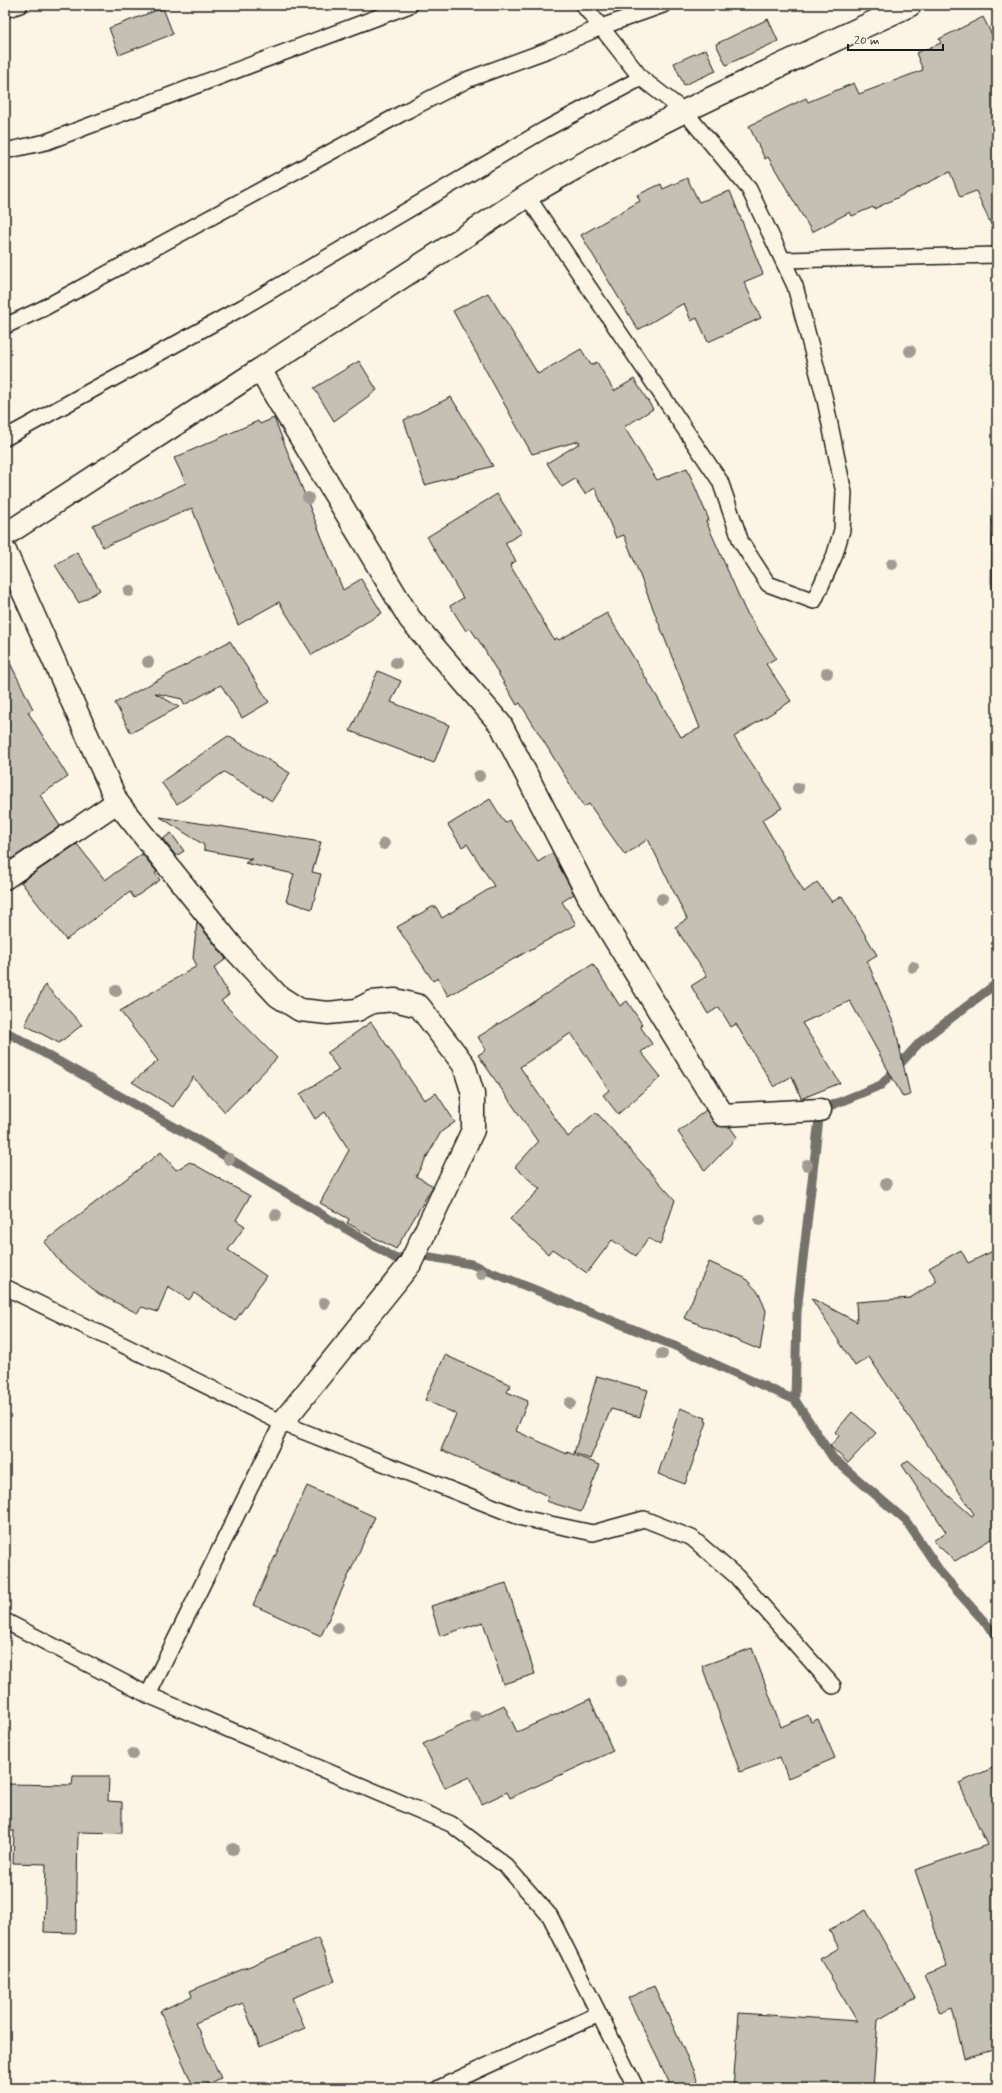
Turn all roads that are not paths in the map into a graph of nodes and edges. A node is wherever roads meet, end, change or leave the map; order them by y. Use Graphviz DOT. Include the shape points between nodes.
graph roads {
  1 [pos="20,5"];
  2 [pos="410,5"];
  3 [pos="583,5"];
  4 [pos="663,5"];
  5 [pos="910,5"];
  6 [pos="5,10"];
  7 [pos="601,27"];
  8 [pos="641,78"];
  9 [pos="685,112"];
  10 [pos="5,151"];
  11 [pos="527,196"];
  12 [pos="997,255"];
  13 [pos="783,260"];
  14 [pos="5,326"];
  15 [pos="260,370"];
  16 [pos="5,438"];
  17 [pos="5,535"];
  18 [pos="5,551"];
  19 [pos="117,802"];
  20 [pos="5,878"];
  21 [pos="820,1110"];
  22 [pos="5,1287"];
  23 [pos="282,1423"];
  24 [pos="5,1621"];
  25 [pos="834,1686"];
  26 [pos="148,1695"];
  27 [pos="599,2014"];
  28 [pos="439,2088"];
  29 [pos="636,2088"];
  1 -- 6 [label="lane"];
  2 -- 10 [label="lane" via="46,142"];
  3 -- 7 [label="lane"];
  4 -- 7 [label="lane"];
  5 -- 9 [label="street"];
  7 -- 8 [label="lane"];
  7 -- 14 [label="lane" via="469,80 408,110 42,309"];
  8 -- 9 [label="lane"];
  8 -- 16 [label="lane" via="544,130 242,307"];
  9 -- 11 [label="street"];
  9 -- 13 [label="lane" via="749,189"];
  11 -- 13 [label="lane" via="720,481 741,542 768,584 814,601 834,557 842,530 844,493 825,400 795,286"];
  11 -- 15 [label="street"];
  12 -- 13 [label="lane"];
  15 -- 17 [label="street"];
  15 -- 21 [label="street" via="410,619 501,725 588,897 723,1115"];
  18 -- 19 [label="street"];
  19 -- 20 [label="street"];
  19 -- 23 [label="street" via="235,950 278,996 300,1010 328,1013 357,1010 372,1002 395,1000 420,1006 464,1065 473,1094 473,1130 410,1264"];
  22 -- 23 [label="lane"];
  23 -- 25 [label="lane" via="522,1518 593,1533 644,1519 692,1538 736,1576"];
  23 -- 26 [label="lane"];
  24 -- 26 [label="lane"];
  26 -- 27 [label="lane" via="451,1824 506,1866 550,1916"];
  27 -- 28 [label="lane"];
  27 -- 29 [label="lane"];
}
